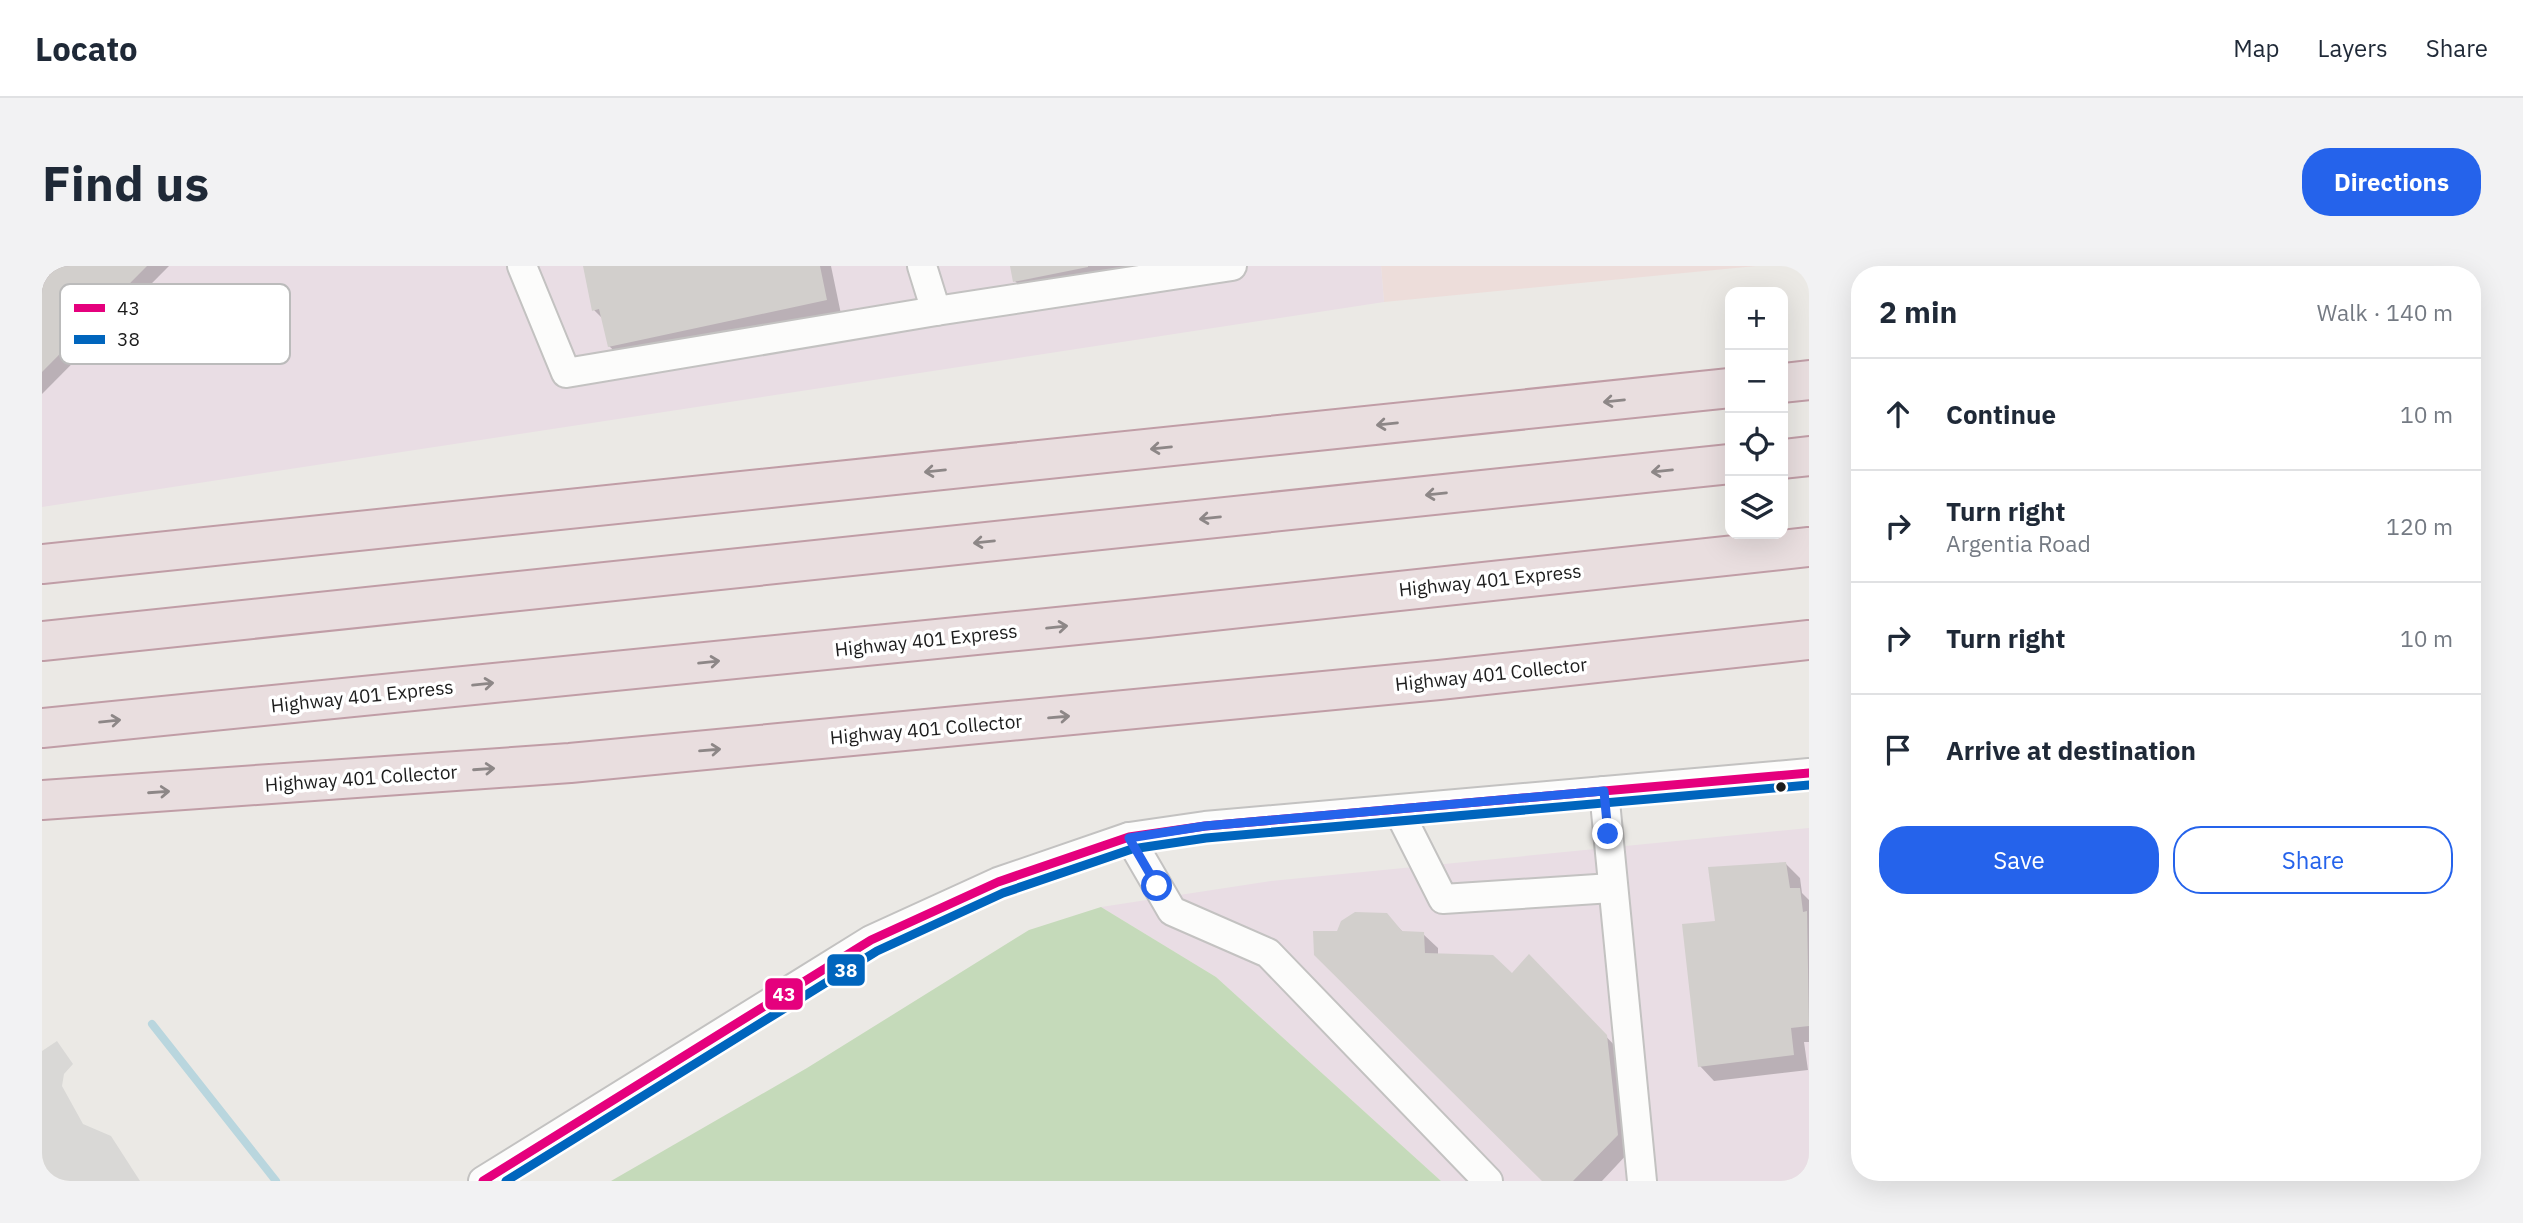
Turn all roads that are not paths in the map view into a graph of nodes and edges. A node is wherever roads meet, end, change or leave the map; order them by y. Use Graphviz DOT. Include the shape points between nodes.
graph roads {
  1 [pos="522,266"];
  2 [pos="922,266"];
  3 [pos="1232,266"];
  4 [pos="936,311"];
  5 [pos="1809,380"];
  6 [pos="1788,382"];
  7 [pos="1725,389"];
  8 [pos="1809,456"];
  9 [pos="1788,458"];
  10 [pos="1725,465"];
  11 [pos="1809,547"];
  12 [pos="42,564"];
  13 [pos="1809,640"];
  14 [pos="42,641"];
  15 [pos="42,728"];
  16 [pos="1809,773"];
  17 [pos="1604,791"];
  18 [pos="42,800"];
  19 [pos="1398,810"];
  20 [pos="1129,838"];
  21 [pos="1612,888"];
  22 [pos="483,1181"];
  23 [pos="1488,1181"];
  24 [pos="1642,1181"];
  1 -- 4 [label="street" via="566,373"];
  2 -- 4 [label="street"];
  3 -- 4 [label="street"];
  5 -- 6 [label="highway"];
  7 -- 12 [label="highway, one-way"];
  8 -- 9 [label="highway"];
  10 -- 14 [label="highway, one-way"];
  15 -- 11 [label="highway, Highway 401 Express, one-way"];
  18 -- 13 [label="highway, Highway 401 Collector, one-way" via="584,762 1426,682"];
  16 -- 17 [label="street"];
  17 -- 19 [label="street"];
  17 -- 21 [label="street"];
  19 -- 20 [label="street" via="1205,826"];
  19 -- 21 [label="street" via="1443,899"];
  20 -- 22 [label="street" via="998,882 871,940"];
  20 -- 23 [label="street" via="1172,912 1268,953"];
  21 -- 24 [label="street"];
}
